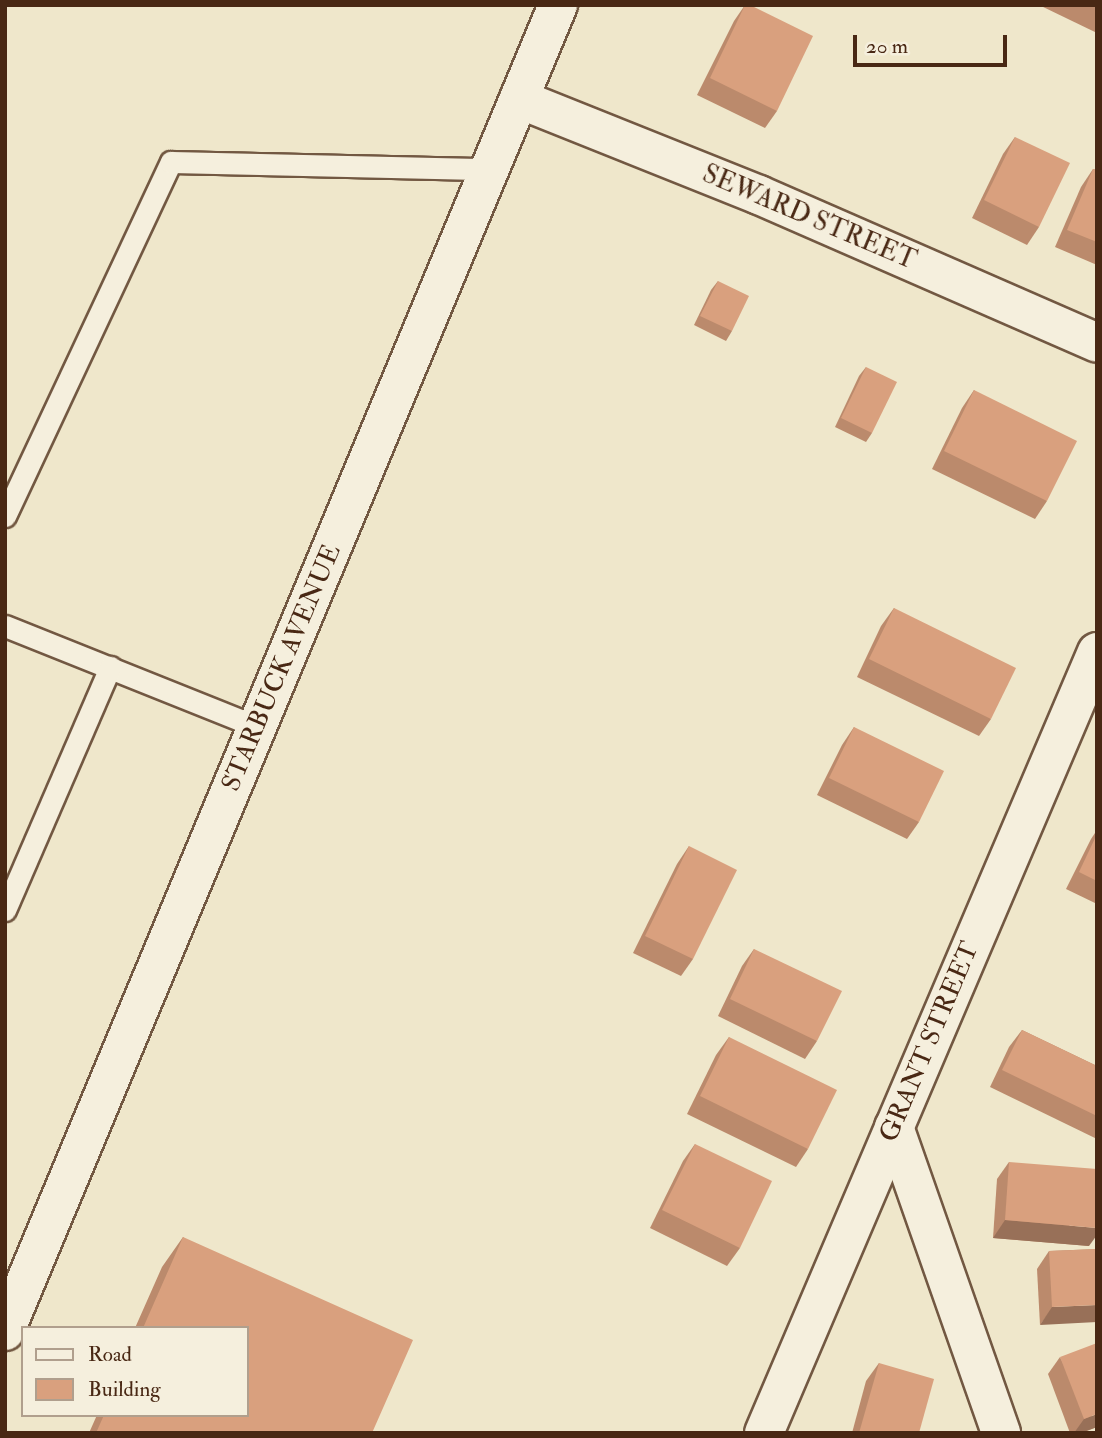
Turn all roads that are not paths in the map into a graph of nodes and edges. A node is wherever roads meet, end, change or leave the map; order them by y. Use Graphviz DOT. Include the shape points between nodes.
graph roads {
  1 [pos="558,5"];
  2 [pos="519,99"];
  3 [pos="490,169"];
  4 [pos="1097,343"];
  5 [pos="5,516"];
  6 [pos="5,626"];
  7 [pos="1097,652"];
  8 [pos="110,667"];
  9 [pos="257,727"];
  10 [pos="5,910"];
  11 [pos="894,1127"];
  12 [pos="5,1331"];
  13 [pos="764,1433"];
  14 [pos="1001,1433"];
  1 -- 2 [label="street, STARBUCK AVENUE"];
  2 -- 3 [label="street, STARBUCK AVENUE"];
  2 -- 4 [label="street, SEWARD STREET" via="759,195"];
  3 -- 5 [label="lane" via="171,162"];
  3 -- 9 [label="street, STARBUCK AVENUE"];
  6 -- 8 [label="lane"];
  7 -- 11 [label="street, GRANT STREET"];
  8 -- 9 [label="lane"];
  8 -- 10 [label="lane"];
  9 -- 12 [label="street, STARBUCK AVENUE"];
  11 -- 13 [label="street, GRANT STREET"];
  11 -- 14 [label="street"];
}
